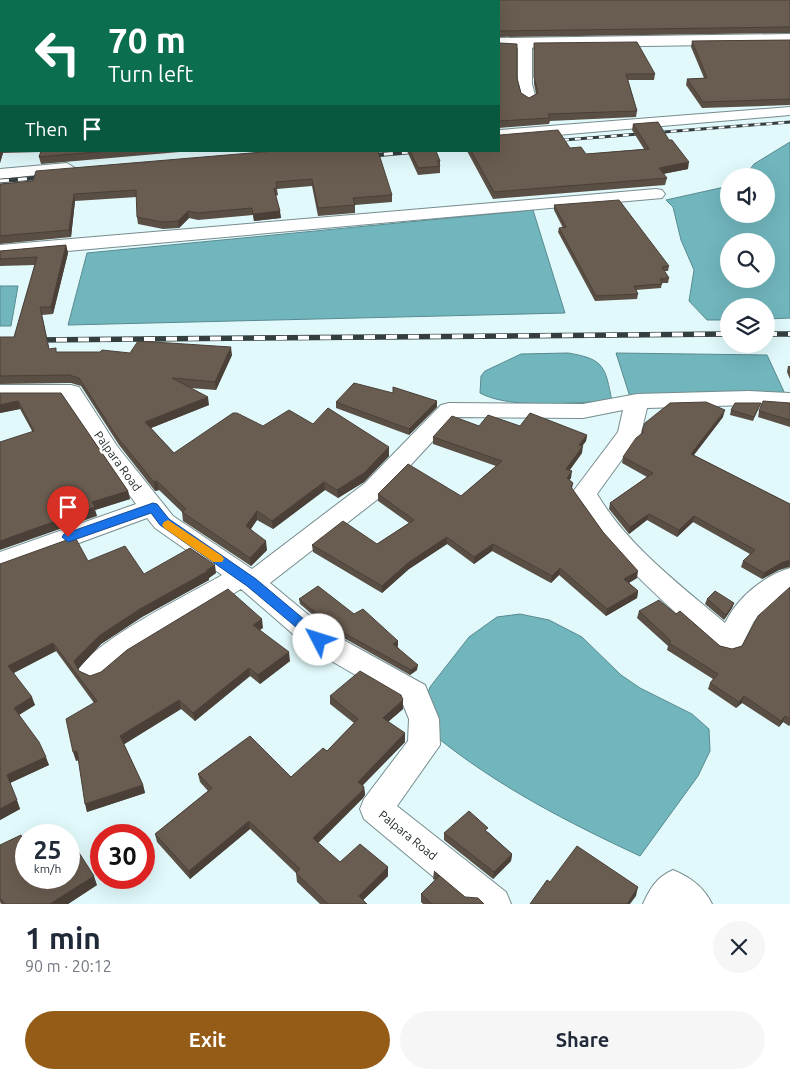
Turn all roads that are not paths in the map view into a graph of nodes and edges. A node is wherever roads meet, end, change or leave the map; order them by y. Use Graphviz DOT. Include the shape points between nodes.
graph roads {
  1 [pos="790,39"];
  2 [pos="525,43"];
  3 [pos="500,44"];
  4 [pos="529,99"];
  5 [pos="790,111"];
  6 [pos="500,135"];
  7 [pos="80,168"];
  8 [pos="0,174"];
  9 [pos="656,194"];
  10 [pos="0,252"];
  11 [pos="0,392"];
  12 [pos="790,400"];
  13 [pos="637,401"];
  14 [pos="153,507"];
  15 [pos="0,562"];
  16 [pos="790,578"];
  17 [pos="247,579"];
  18 [pos="93,671"];
  19 [pos="493,904"];
  20 [pos="661,904"];
  21 [pos="694,904"];
  1 -- 2 [label="main road"];
  2 -- 3 [label="main road"];
  2 -- 4 [label="street" via="525,84"];
  5 -- 6 [label="street"];
  7 -- 8 [label="street"];
  9 -- 10 [label="street"];
  11 -- 14 [label="street, Palpara Road" via="71,392 109,451"];
  12 -- 13 [label="street"];
  13 -- 16 [label="street" via="629,433 584,493 604,525 648,571 729,643 743,614 780,582"];
  13 -- 17 [label="street" via="583,411 449,410 374,489"];
  14 -- 15 [label="street"];
  14 -- 17 [label="street, Palpara Road" via="164,522"];
  17 -- 18 [label="street" via="118,648"];
  17 -- 19 [label="street, Palpara Road" via="319,640 414,694 424,719 424,745 376,809"];
  20 -- 21 [label="street" via="673,887"];
}
